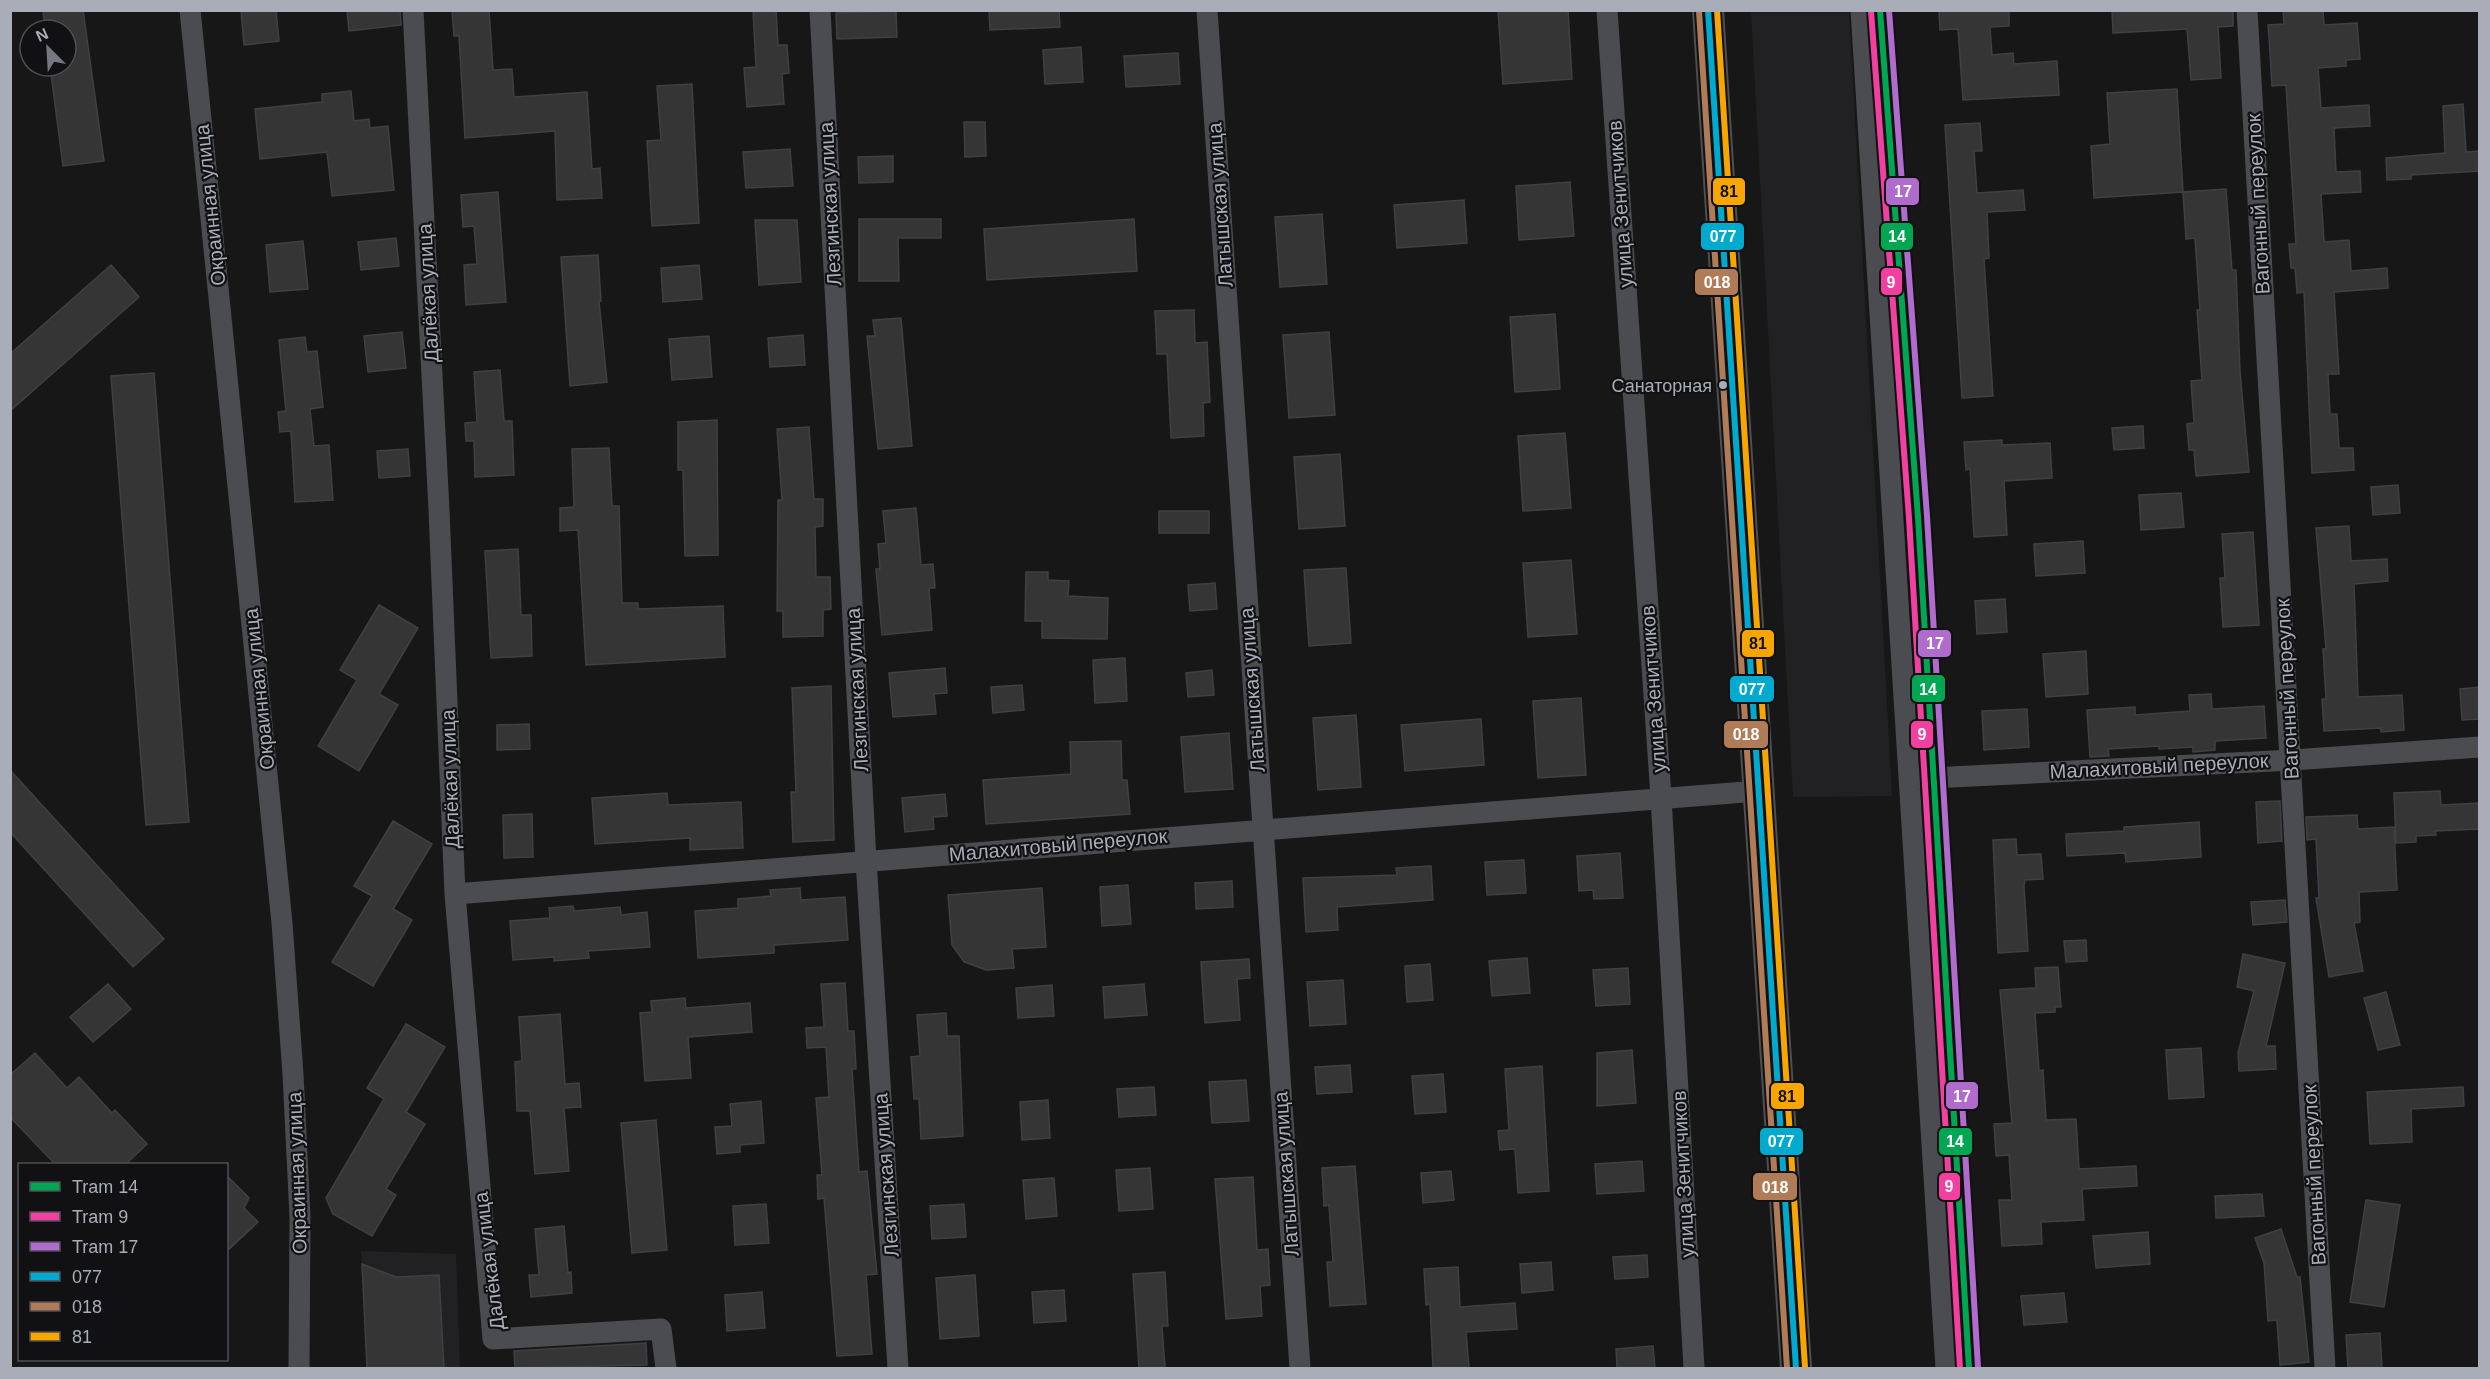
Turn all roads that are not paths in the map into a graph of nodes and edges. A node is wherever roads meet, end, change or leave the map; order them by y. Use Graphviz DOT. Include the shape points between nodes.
graph roads {
  1 [pos="190,10"];
  2 [pos="413,10"];
  3 [pos="820,10"];
  4 [pos="1208,10"];
  5 [pos="1607,10"];
  6 [pos="1708,10"];
  7 [pos="1861,10"];
  8 [pos="2247,10"];
  9 [pos="2480,747"];
  10 [pos="2292,760"];
  11 [pos="1911,779"];
  12 [pos="1758,791"];
  13 [pos="1660,797"];
  14 [pos="1261,829"];
  15 [pos="867,860"];
  16 [pos="455,894"];
  17 [pos="299,1368"];
  18 [pos="666,1368"];
  19 [pos="898,1368"];
  20 [pos="1300,1368"];
  21 [pos="1694,1368"];
  22 [pos="1796,1368"];
  23 [pos="1946,1368"];
  24 [pos="2325,1368"];
  1 -- 17 [label="street, Окраинная улица" via="282,923 300,1217"];
  2 -- 16 [label="street, Далёкая улица"];
  3 -- 15 [label="street, Лезгинская улица"];
  4 -- 14 [label="street, Латышская улица"];
  5 -- 13 [label="street, улица Зенитчиков"];
  6 -- 12 [label="main road"];
  7 -- 11 [label="street"];
  8 -- 10 [label="street, Вагонный переулок"];
  9 -- 10 [label="street, Малахитовый переулок"];
  10 -- 11 [label="street, Малахитовый переулок"];
  10 -- 24 [label="street, Вагонный переулок"];
  11 -- 23 [label="street"];
  12 -- 13 [label="street, Малахитовый переулок"];
  12 -- 22 [label="main road"];
  13 -- 14 [label="street, Малахитовый переулок"];
  13 -- 21 [label="street, улица Зенитчиков"];
  14 -- 15 [label="street, Малахитовый переулок"];
  14 -- 20 [label="street, Латышская улица"];
  15 -- 16 [label="street, Малахитовый переулок"];
  15 -- 19 [label="street, Лезгинская улица"];
  16 -- 18 [label="street, Далёкая улица" via="494,1338 661,1329"];
}
